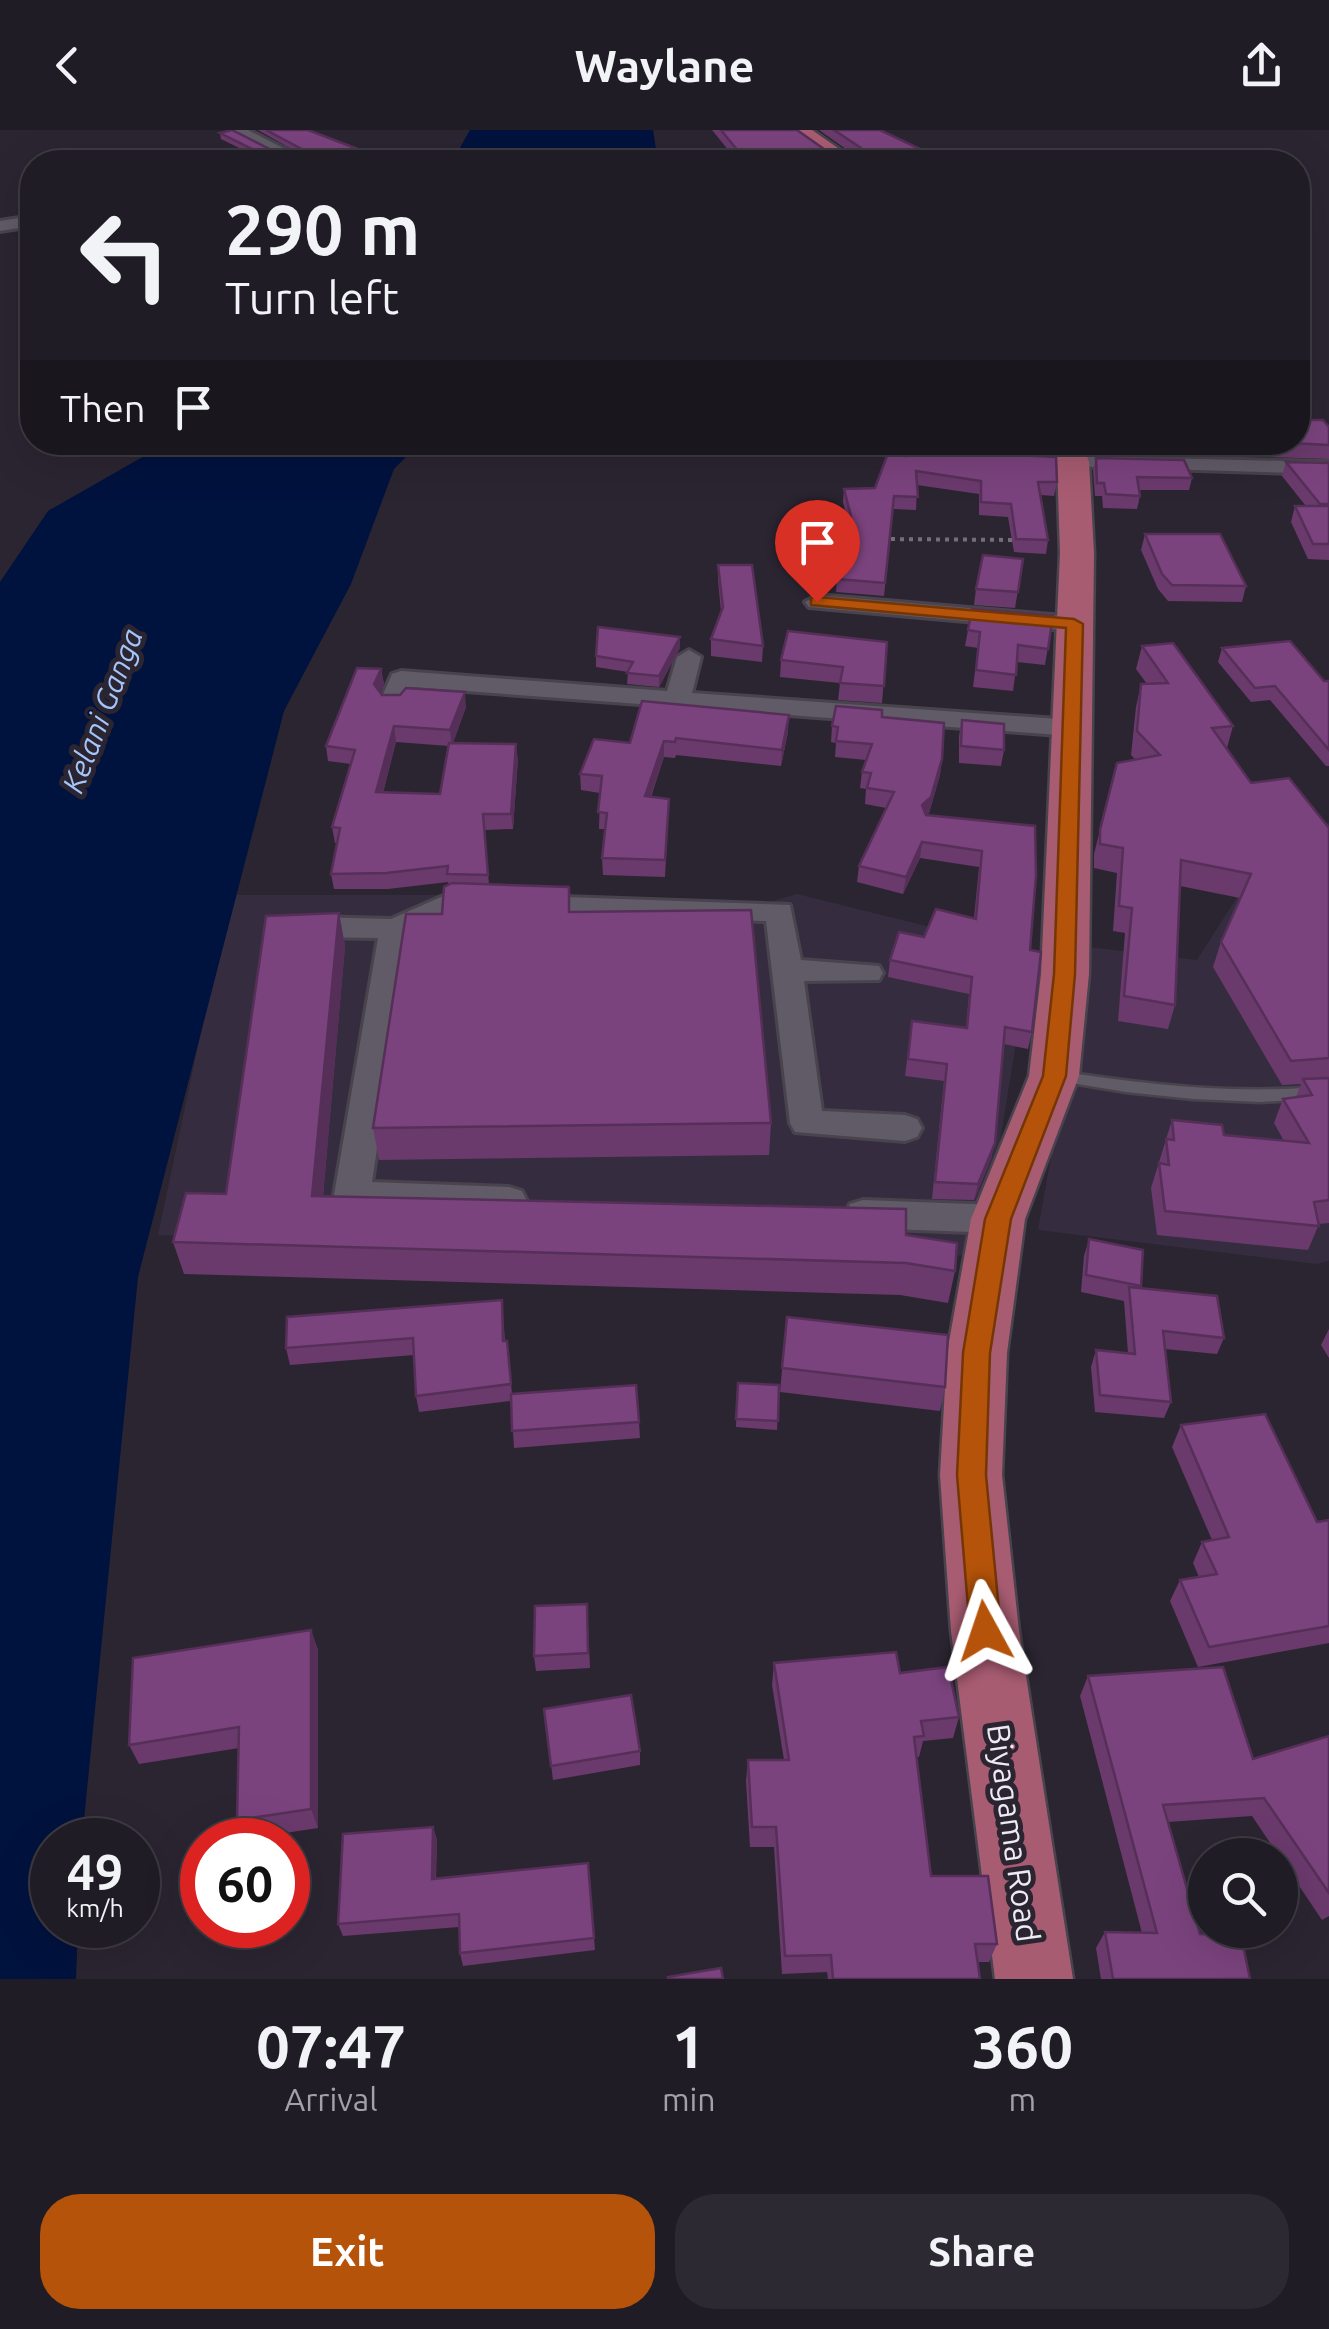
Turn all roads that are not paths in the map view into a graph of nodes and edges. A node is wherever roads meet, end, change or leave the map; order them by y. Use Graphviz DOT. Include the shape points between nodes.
graph roads {
  1 [pos="237,130"];
  2 [pos="797,130"];
  3 [pos="278,150"];
  4 [pos="828,150"];
  5 [pos="1069,455"];
  6 [pos="1118,455"];
  7 [pos="1329,468"];
  8 [pos="817,602"];
  9 [pos="1074,624"];
  10 [pos="688,656"];
  11 [pos="677,699"];
  12 [pos="393,701"];
  13 [pos="1072,728"];
  14 [pos="312,927"];
  15 [pos="394,929"];
  16 [pos="788,970"];
  17 [pos="868,973"];
  18 [pos="1054,1076"];
  19 [pos="1329,1092"];
  20 [pos="905,1128"];
  21 [pos="548,1202"];
  22 [pos="822,1213"];
  23 [pos="998,1219"];
  24 [pos="1034,1979"];
  1 -- 3 [label="street"];
  2 -- 4 [label="main road"];
  5 -- 9 [label="main road, Biyagama Road"];
  6 -- 7 [label="street"];
  8 -- 9 [label="street"];
  9 -- 13 [label="main road, Biyagama Road"];
  10 -- 11 [label="street"];
  11 -- 12 [label="street" via="402,679"];
  11 -- 13 [label="street"];
  13 -- 18 [label="main road, Biyagama Road" via="1060,828 1064,974"];
  14 -- 15 [label="street"];
  15 -- 16 [label="street" via="450,902 780,912"];
  15 -- 21 [label="street" via="352,1195"];
  16 -- 17 [label="street"];
  16 -- 20 [label="street" via="807,1123"];
  18 -- 19 [label="lane" via="1168,1094 1276,1098"];
  18 -- 23 [label="main road, Biyagama Road"];
  22 -- 23 [label="street"];
  23 -- 24 [label="main road, Biyagama Road" via="977,1353 971,1475 985,1631"];
}
